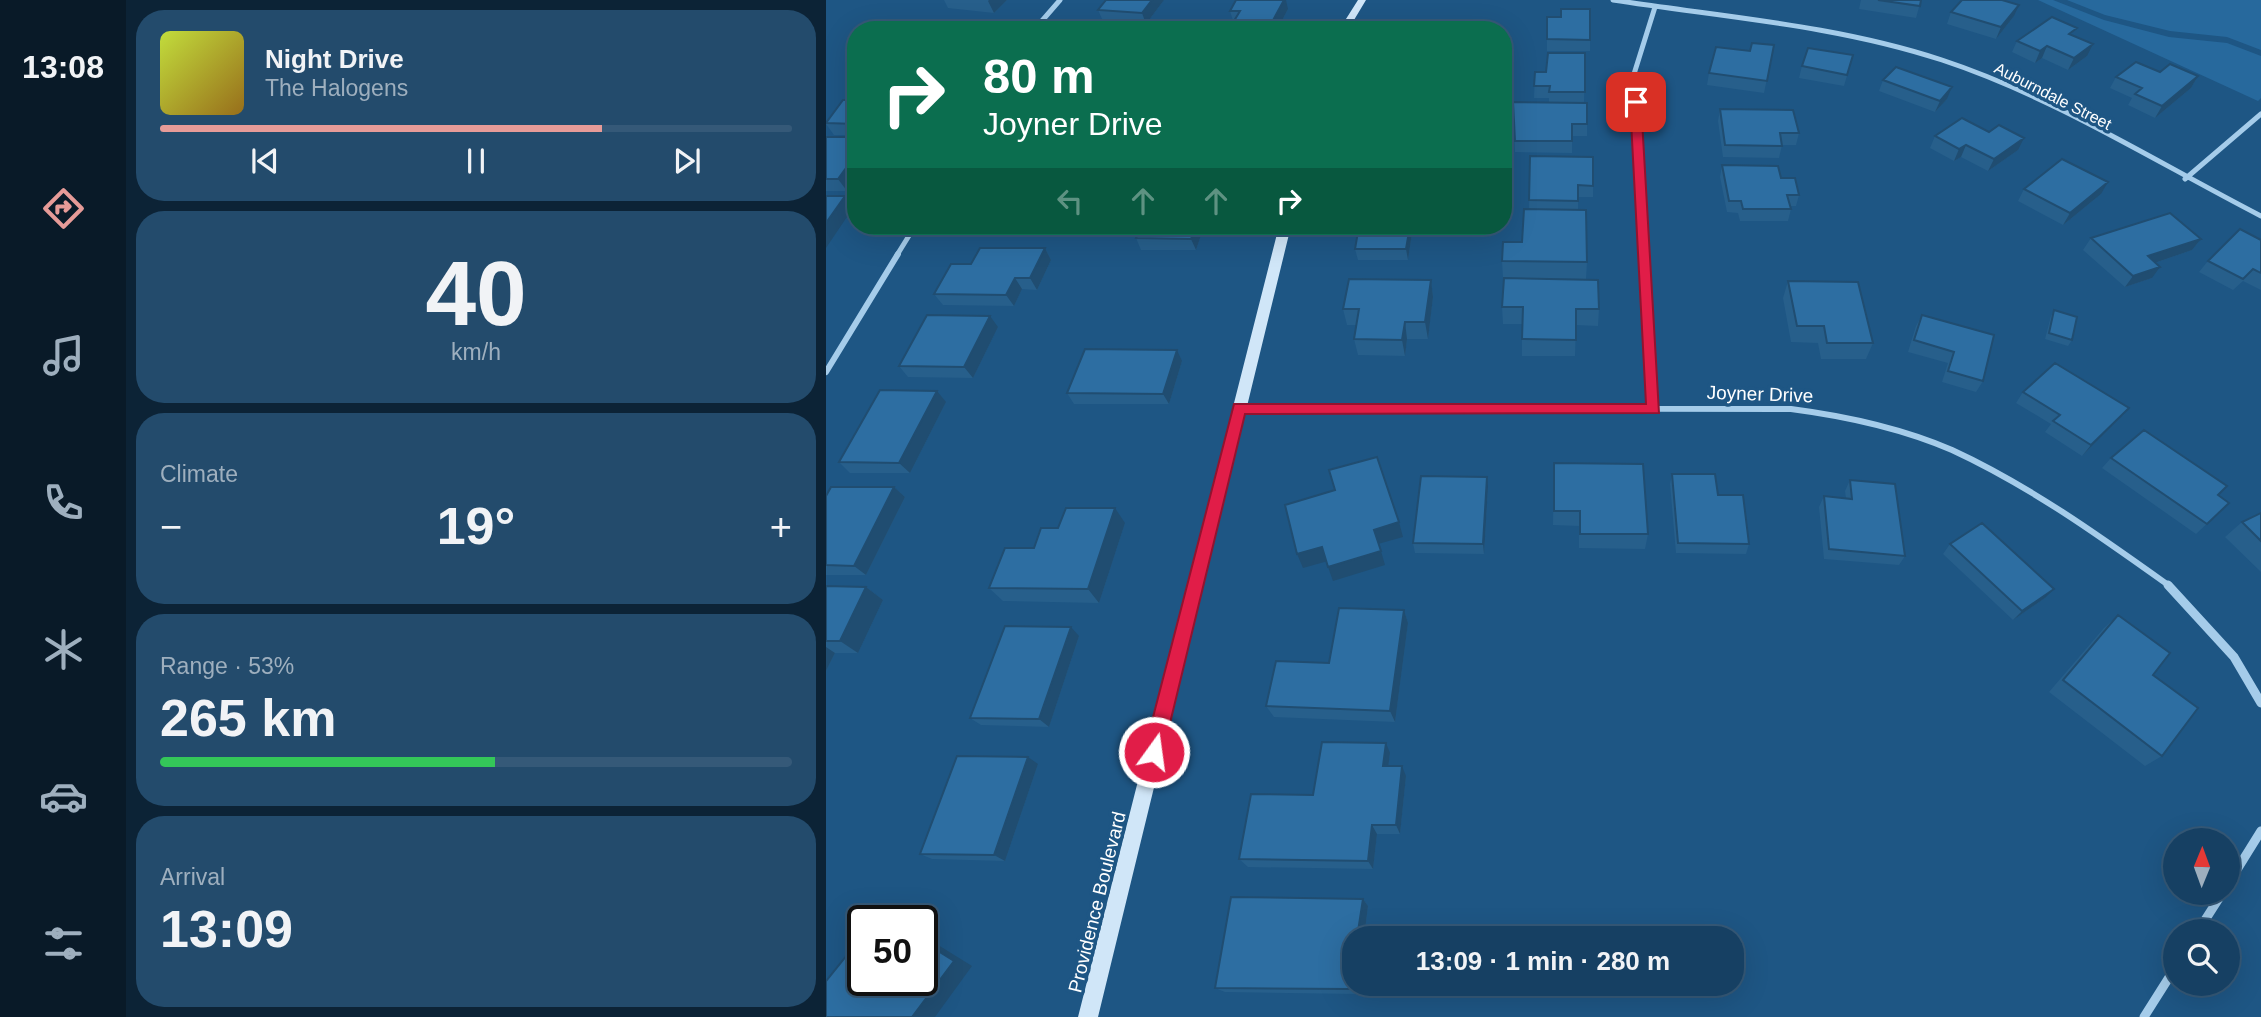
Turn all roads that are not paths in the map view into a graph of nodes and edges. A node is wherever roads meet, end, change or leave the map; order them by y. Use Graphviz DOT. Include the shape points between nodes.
graph roads {
  1 [pos="1060,0"];
  2 [pos="1362,0"];
  3 [pos="1613,0"];
  4 [pos="1655,7"];
  5 [pos="1042,21"];
  6 [pos="1349,21"];
  7 [pos="2261,114"];
  8 [pos="2185,179"];
  9 [pos="2261,216"];
  10 [pos="910,235"];
  11 [pos="1283,235"];
  12 [pos="826,372"];
  13 [pos="1239,408"];
  14 [pos="1654,409"];
  15 [pos="2261,703"];
  16 [pos="2261,831"];
  17 [pos="2240,865"];
  18 [pos="2163,987"];
  19 [pos="1088,1017"];
  20 [pos="2144,1017"];
  1 -- 5 [label="street"];
  2 -- 6 [label="main road"];
  3 -- 4 [label="street, Auburndale Street"];
  4 -- 8 [label="street, Auburndale Street" via="1865,40 1940,59 2009,84"];
  4 -- 14 [label="street" via="1634,74"];
  7 -- 8 [label="street"];
  8 -- 9 [label="street, Auburndale Street"];
  10 -- 12 [label="street"];
  11 -- 13 [label="main road, Providence Boulevard"];
  13 -- 14 [label="street, Joyner Drive"];
  13 -- 19 [label="main road, Providence Boulevard"];
  14 -- 15 [label="street, Joyner Drive" via="1815,412 1851,417 1951,450 2063,511 2177,591 2234,657"];
  16 -- 17 [label="street"];
  18 -- 20 [label="street"];
}
